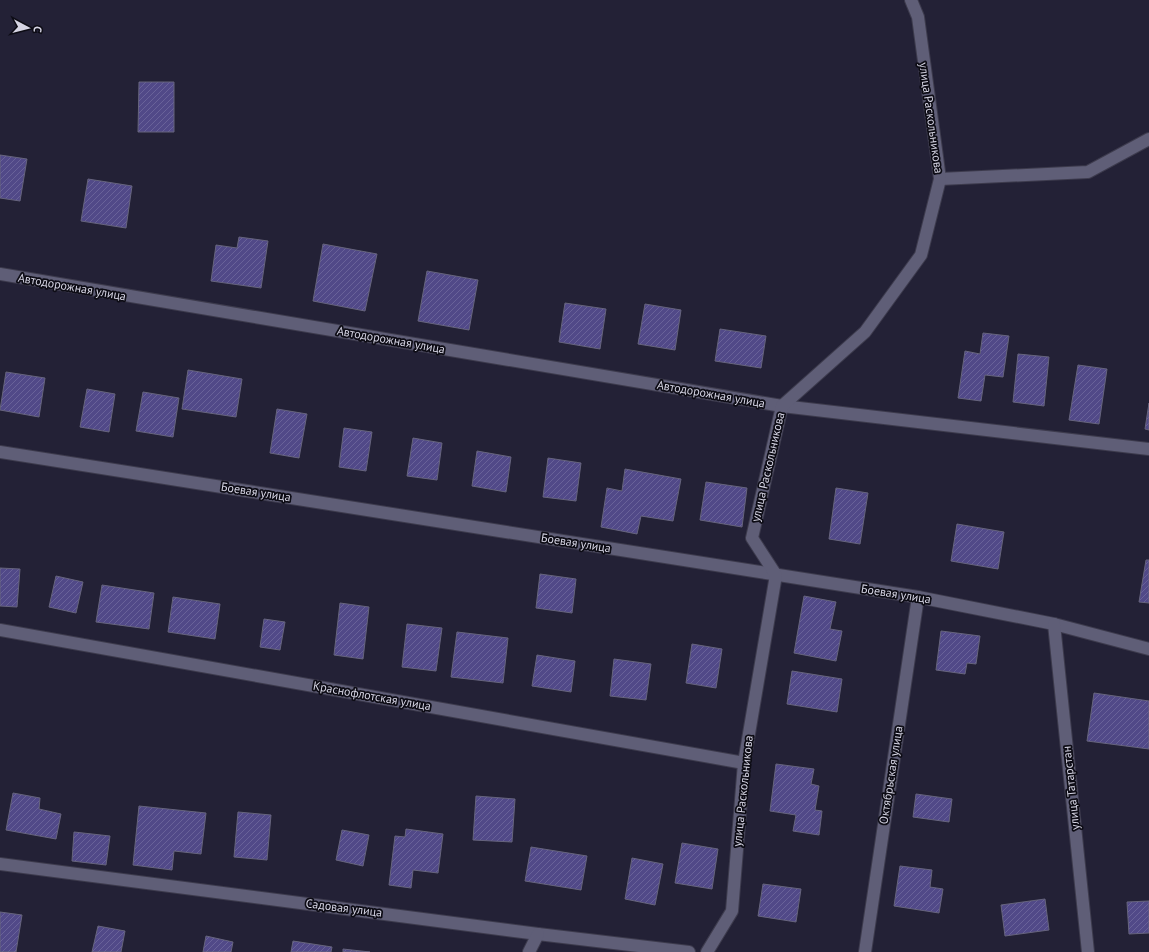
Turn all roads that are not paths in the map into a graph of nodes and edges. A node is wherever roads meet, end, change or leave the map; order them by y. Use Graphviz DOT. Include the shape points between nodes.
graph roads {
  1 [pos="911,0"];
  2 [pos="1149,139"];
  3 [pos="940,179"];
  4 [pos="0,274"];
  5 [pos="782,406"];
  6 [pos="1149,449"];
  7 [pos="0,452"];
  8 [pos="776,575"];
  9 [pos="918,597"];
  10 [pos="1054,624"];
  11 [pos="0,630"];
  12 [pos="1149,649"];
  13 [pos="744,763"];
  14 [pos="0,864"];
  15 [pos="538,934"];
  16 [pos="529,952"];
  17 [pos="689,952"];
  18 [pos="707,952"];
  19 [pos="865,952"];
  20 [pos="1088,952"];
  1 -- 3 [label="street, улица Раскольникова" via="918,17"];
  2 -- 3 [label="street" via="1088,172"];
  3 -- 5 [label="street, улица Раскольникова" via="920,255 865,332"];
  4 -- 5 [label="street, Автодорожная улица"];
  5 -- 6 [label="street, Автодорожная улица"];
  5 -- 8 [label="street, улица Раскольникова" via="752,538"];
  7 -- 8 [label="street, Боевая улица"];
  8 -- 9 [label="street, Боевая улица"];
  8 -- 13 [label="street, улица Раскольникова"];
  9 -- 10 [label="street, Боевая улица"];
  9 -- 19 [label="street, Октябрьская улица"];
  10 -- 12 [label="street, Боевая улица"];
  10 -- 20 [label="street, улица Татарстан"];
  11 -- 13 [label="street, Краснофлотская улица"];
  13 -- 18 [label="street, улица Раскольникова" via="732,911"];
  14 -- 15 [label="street, Садовая улица"];
  15 -- 16 [label="street"];
  15 -- 17 [label="street, Садовая улица"];
}
